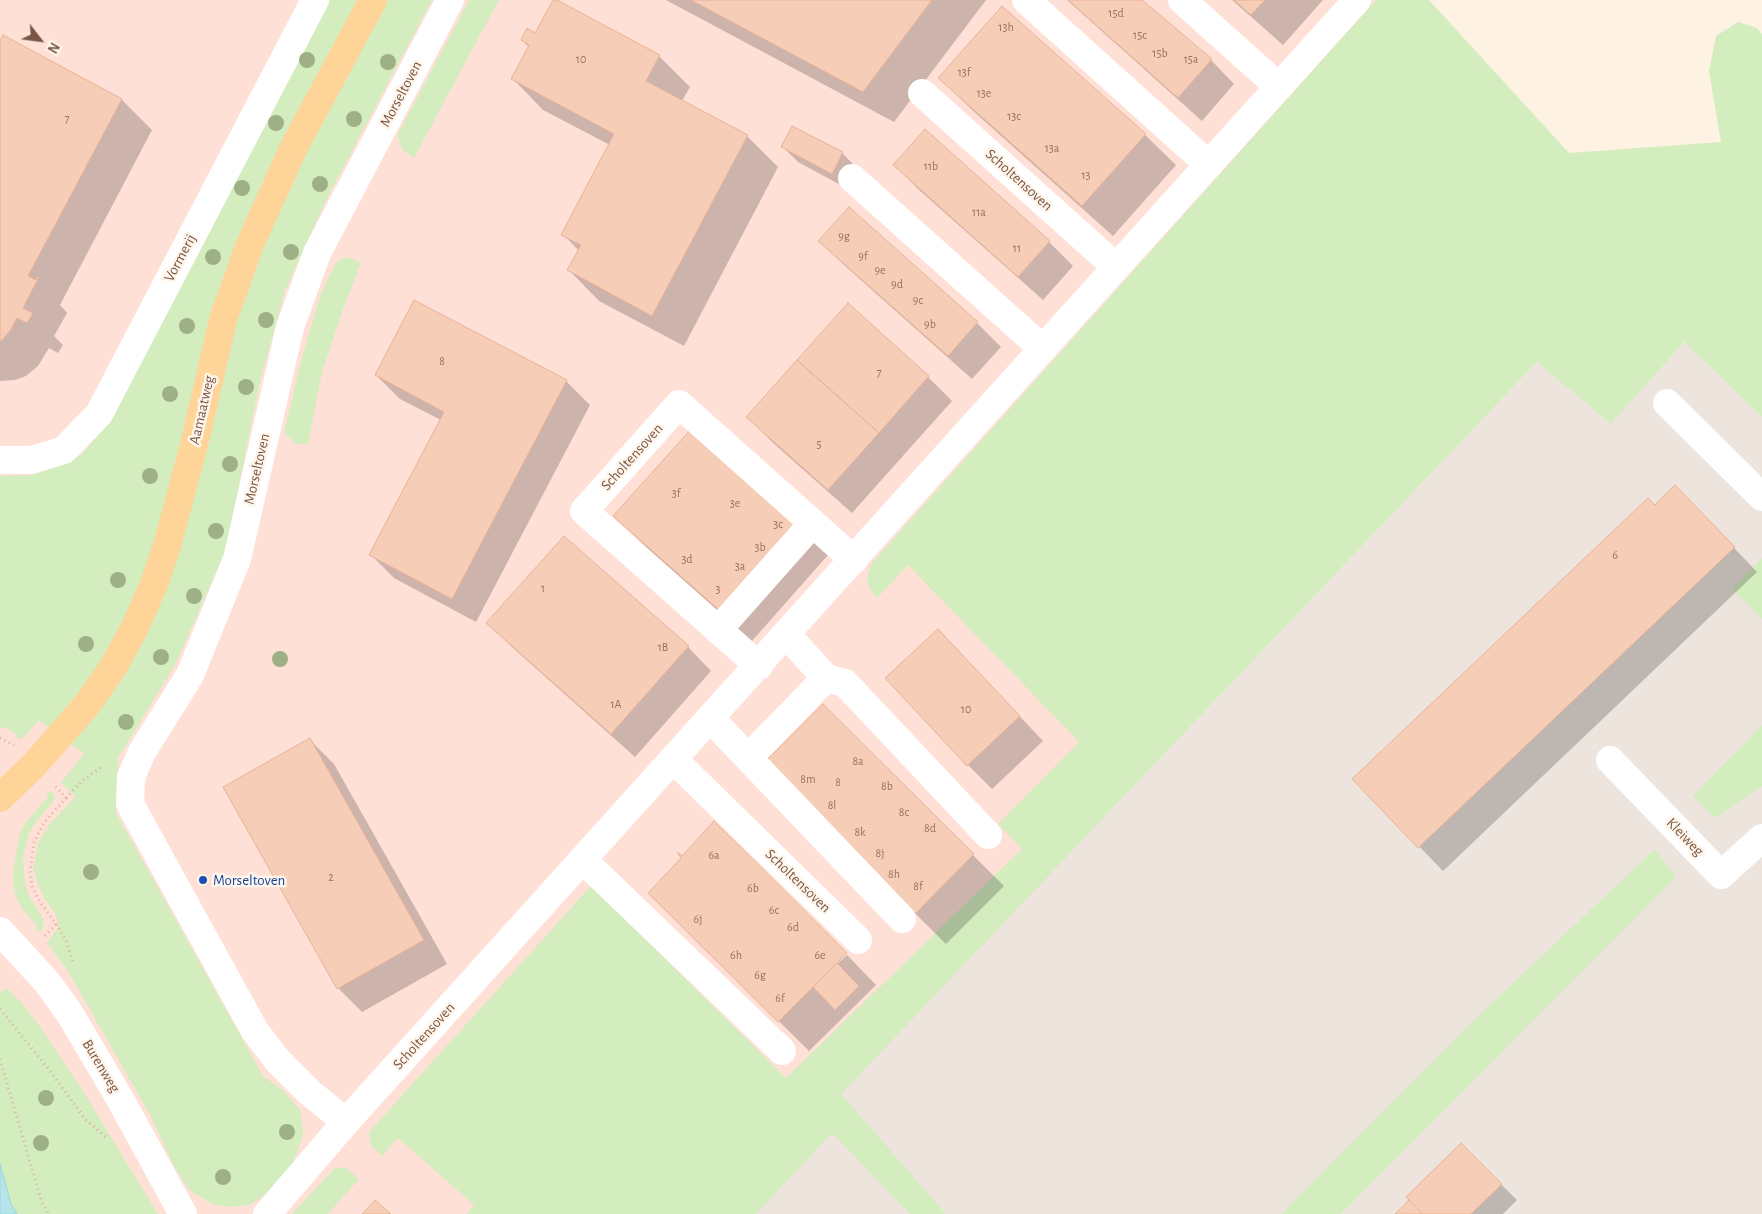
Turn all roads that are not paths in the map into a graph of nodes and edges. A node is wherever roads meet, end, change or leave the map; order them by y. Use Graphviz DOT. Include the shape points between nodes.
graph roads {
  1 [pos="315,0"];
  2 [pos="373,0"];
  3 [pos="450,0"];
  4 [pos="1026,0"];
  5 [pos="1182,0"];
  6 [pos="1357,0"];
  7 [pos="1279,87"];
  8 [pos="922,93"];
  9 [pos="1209,165"];
  10 [pos="852,178"];
  11 [pos="1116,267"];
  12 [pos="1043,349"];
  13 [pos="1667,403"];
  14 [pos="0,460"];
  15 [pos="1762,496"];
  16 [pos="813,523"];
  17 [pos="854,560"];
  18 [pos="718,630"];
  19 [pos="786,634"];
  20 [pos="758,666"];
  21 [pos="826,678"];
  22 [pos="710,718"];
  23 [pos="748,758"];
  24 [pos="673,759"];
  25 [pos="1610,760"];
  26 [pos="0,798"];
  27 [pos="988,835"];
  28 [pos="1762,838"];
  29 [pos="583,860"];
  30 [pos="902,919"];
  31 [pos="0,931"];
  32 [pos="858,940"];
  33 [pos="782,1051"];
  34 [pos="346,1122"];
  35 [pos="183,1214"];
  36 [pos="267,1214"];
  1 -- 14 [label="street, Vormerij" via="99,414 64,450 32,460"];
  2 -- 26 [label="main road, Aamaatweg" via="294,147 251,242 224,316 168,542 135,627 114,666 86,706"];
  3 -- 34 [label="street, Morseltoven" via="317,253 290,327 236,559 190,675 142,752 131,777 130,804 255,1031 278,1061"];
  4 -- 9 [label="street"];
  5 -- 7 [label="street"];
  6 -- 7 [label="street, Scholtensoven"];
  7 -- 9 [label="street, Scholtensoven"];
  8 -- 11 [label="street, Scholtensoven"];
  9 -- 11 [label="street, Scholtensoven"];
  10 -- 12 [label="street"];
  11 -- 12 [label="street, Scholtensoven"];
  12 -- 17 [label="street, Scholtensoven"];
  13 -- 15 [label="street"];
  16 -- 17 [label="street, Scholtensoven"];
  16 -- 18 [label="street"];
  16 -- 18 [label="street, Scholtensoven" via="679,404 584,510"];
  17 -- 19 [label="street, Scholtensoven"];
  18 -- 20 [label="street, Scholtensoven"];
  19 -- 20 [label="street, Scholtensoven"];
  19 -- 21 [label="street"];
  20 -- 22 [label="street, Scholtensoven"];
  21 -- 23 [label="street"];
  21 -- 27 [label="street" via="845,684"];
  22 -- 23 [label="street"];
  22 -- 24 [label="street, Scholtensoven"];
  23 -- 30 [label="street"];
  24 -- 29 [label="street, Scholtensoven"];
  24 -- 32 [label="street, Scholtensoven"];
  25 -- 28 [label="street, Kleiweg" via="1721,875"];
  29 -- 33 [label="street"];
  29 -- 34 [label="street, Scholtensoven"];
  31 -- 35 [label="street, Burenweg" via="47,982 70,1014"];
  34 -- 36 [label="street, Scholtensoven"];
}
